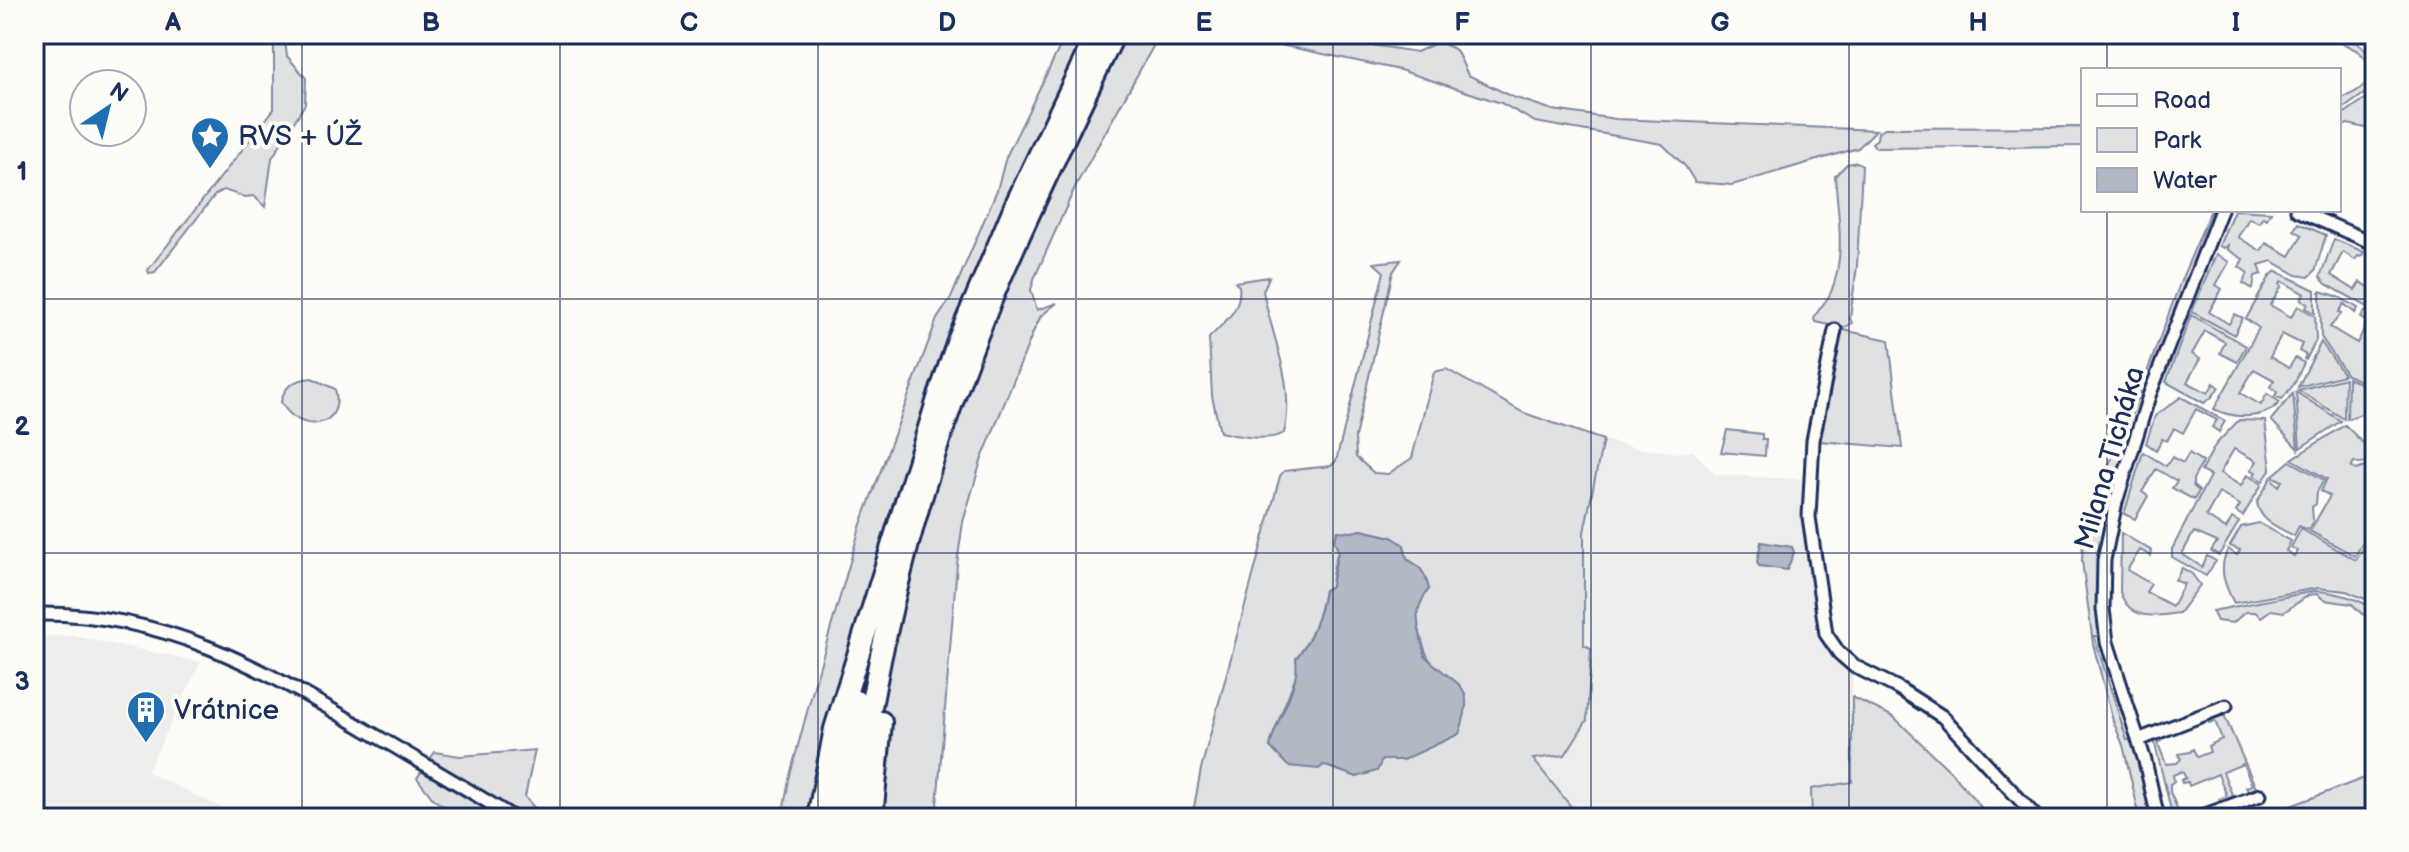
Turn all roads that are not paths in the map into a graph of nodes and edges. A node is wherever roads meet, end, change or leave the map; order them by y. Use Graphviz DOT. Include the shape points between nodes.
graph roads {
  1 [pos="1097,34"];
  2 [pos="1114,34"];
  3 [pos="2220,212"];
  4 [pos="2302,212"];
  5 [pos="2375,244"];
  6 [pos="1835,330"];
  7 [pos="880,587"];
  8 [pos="892,611"];
  9 [pos="34,614"];
  10 [pos="2226,706"];
  11 [pos="2138,740"];
  12 [pos="2260,795"];
  13 [pos="514,818"];
  14 [pos="818,818"];
  15 [pos="836,818"];
  16 [pos="854,818"];
  17 [pos="872,818"];
  18 [pos="2037,818"];
  19 [pos="2158,818"];
  20 [pos="2197,818"];
  1 -- 7 [label="highway" via="958,341"];
  2 -- 8 [label="highway" via="1035,199 971,351 919,506"];
  3 -- 11 [label="street, Milana Ticháka" via="2149,396 2106,547 2104,626"];
  4 -- 5 [label="street"];
  6 -- 18 [label="street" via="1813,440 1809,517 1826,634 1854,666 1943,717"];
  7 -- 14 [label="highway" via="835,729"];
  7 -- 15 [label="highway"];
  8 -- 16 [label="highway"];
  8 -- 17 [label="highway"];
  9 -- 13 [label="street" via="140,625 219,650 325,705"];
  10 -- 11 [label="street"];
  11 -- 19 [label="street, Milana Ticháka"];
  12 -- 20 [label="street"];
}
